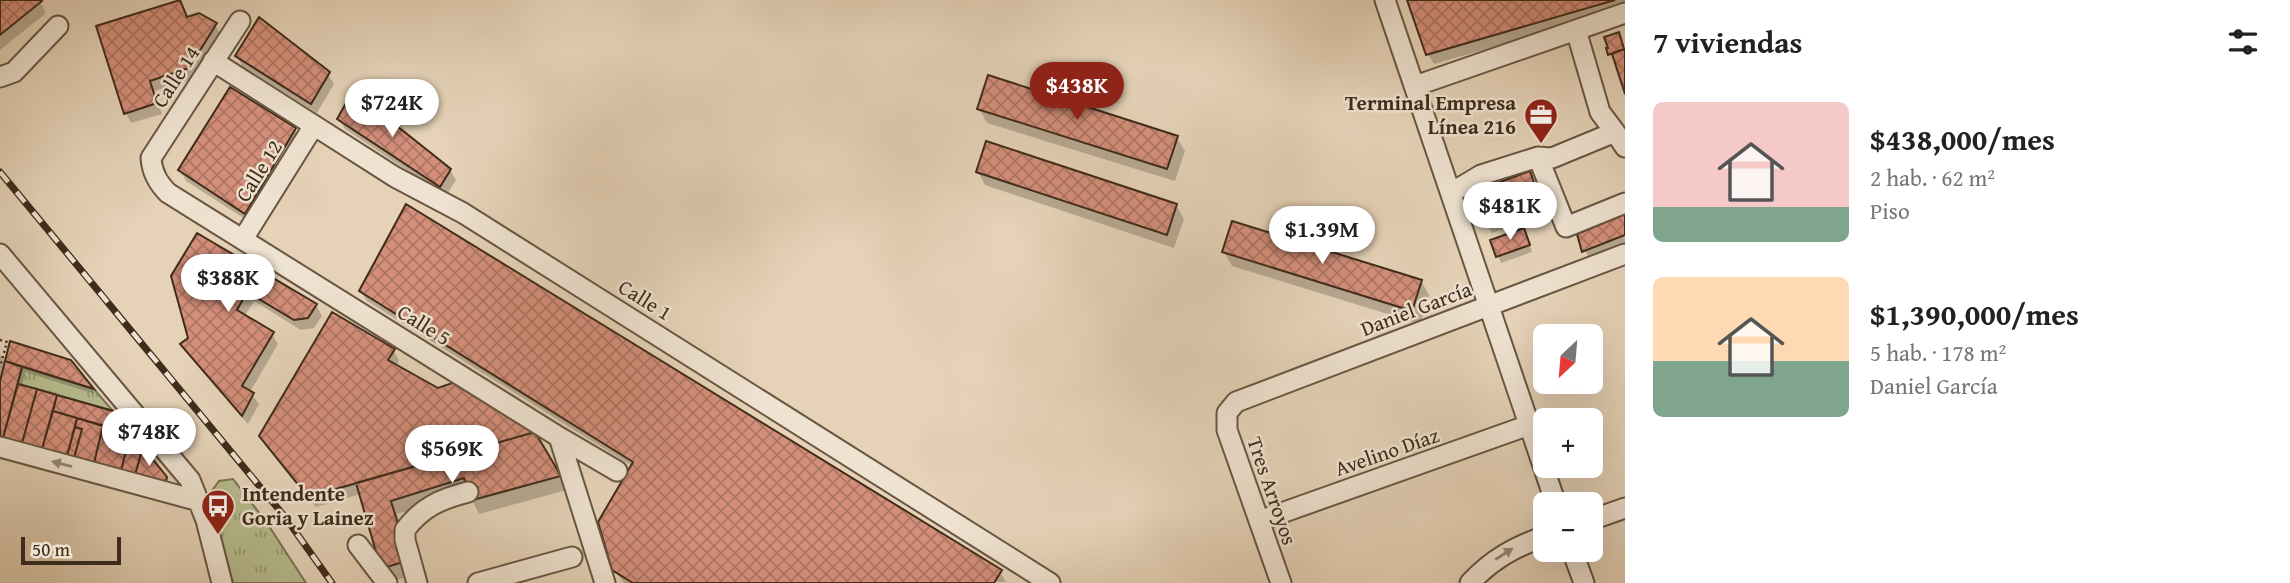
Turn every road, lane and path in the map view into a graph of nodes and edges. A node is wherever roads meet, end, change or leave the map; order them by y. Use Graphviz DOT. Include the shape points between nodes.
graph roads {
  1 [pos="1385,0"];
  2 [pos="1625,13"];
  3 [pos="240,21"];
  4 [pos="58,26"];
  5 [pos="1576,30"];
  6 [pos="213,61"];
  7 [pos="0,77"];
  8 [pos="1415,86"];
  9 [pos="313,127"];
  10 [pos="1620,139"];
  11 [pos="1538,157"];
  12 [pos="151,158"];
  13 [pos="1451,193"];
  14 [pos="1625,204"];
  15 [pos="243,239"];
  16 [pos="0,254"];
  17 [pos="1625,254"];
  18 [pos="1489,305"];
  19 [pos="0,340"];
  20 [pos="0,367"];
  21 [pos="1227,413"];
  22 [pos="1529,425"];
  23 [pos="559,437"];
  24 [pos="1,454"];
  25 [pos="617,471"];
  26 [pos="468,492"];
  27 [pos="1552,492"];
  28 [pos="199,501"];
  29 [pos="1625,508"];
  30 [pos="1603,516"];
  31 [pos="1259,521"];
  32 [pos="1533,541"];
  33 [pos="358,545"];
  34 [pos="572,557"];
  35 [pos="1576,562"];
  36 [pos="528,576"];
  37 [pos="1025,576"];
  38 [pos="222,583"];
  39 [pos="387,583"];
  40 [pos="417,583"];
  41 [pos="478,583"];
  42 [pos="605,583"];
  43 [pos="1050,583"];
  44 [pos="1281,583"];
  45 [pos="1470,583"];
  46 [pos="1584,583"];
  1 -- 8 [label="street"];
  2 -- 5 [label="street"];
  3 -- 6 [label="street, Calle 14"];
  4 -- 7 [label="street" via="14,72"];
  5 -- 8 [label="street"];
  5 -- 10 [label="street" via="1600,112"];
  6 -- 9 [label="street, Calle 1"];
  6 -- 12 [label="street, Calle 14"];
  8 -- 13 [label="street"];
  9 -- 15 [label="street, Calle 12"];
  9 -- 37 [label="street, Calle 1" via="463,213"];
  10 -- 11 [label="street" via="1552,158"];
  11 -- 13 [label="street" via="1481,175"];
  11 -- 14 [label="street" via="1566,227"];
  12 -- 15 [label="street, Calle 5" via="159,184 168,193"];
  13 -- 18 [label="street"];
  15 -- 23 [label="street, Calle 5"];
  16 -- 28 [label="street" via="190,480"];
  17 -- 18 [label="street, Daniel García"];
  18 -- 21 [label="street, Daniel García" via="1236,402"];
  18 -- 22 [label="street"];
  19 -- 20 [label="path" via="7,342"];
  21 -- 31 [label="street, Tres Arroyos" via="1227,430"];
  22 -- 27 [label="street"];
  22 -- 31 [label="street, Avelino Díaz"];
  23 -- 25 [label="street, Calle 5"];
  23 -- 42 [label="street" via="590,507"];
  28 -- 24 [label="street, one-way"];
  26 -- 40 [label="street" via="427,506 405,530"];
  28 -- 38 [label="street"];
  29 -- 30 [label="street"];
  31 -- 44 [label="street, Tres Arroyos"];
  45 -- 32 [label="street, one-way" via="1506,552"];
  33 -- 39 [label="street"];
  34 -- 36 [label="street"];
  35 -- 46 [label="street"];
  36 -- 41 [label="street"];
  37 -- 43 [label="street, Calle 1"];
}
